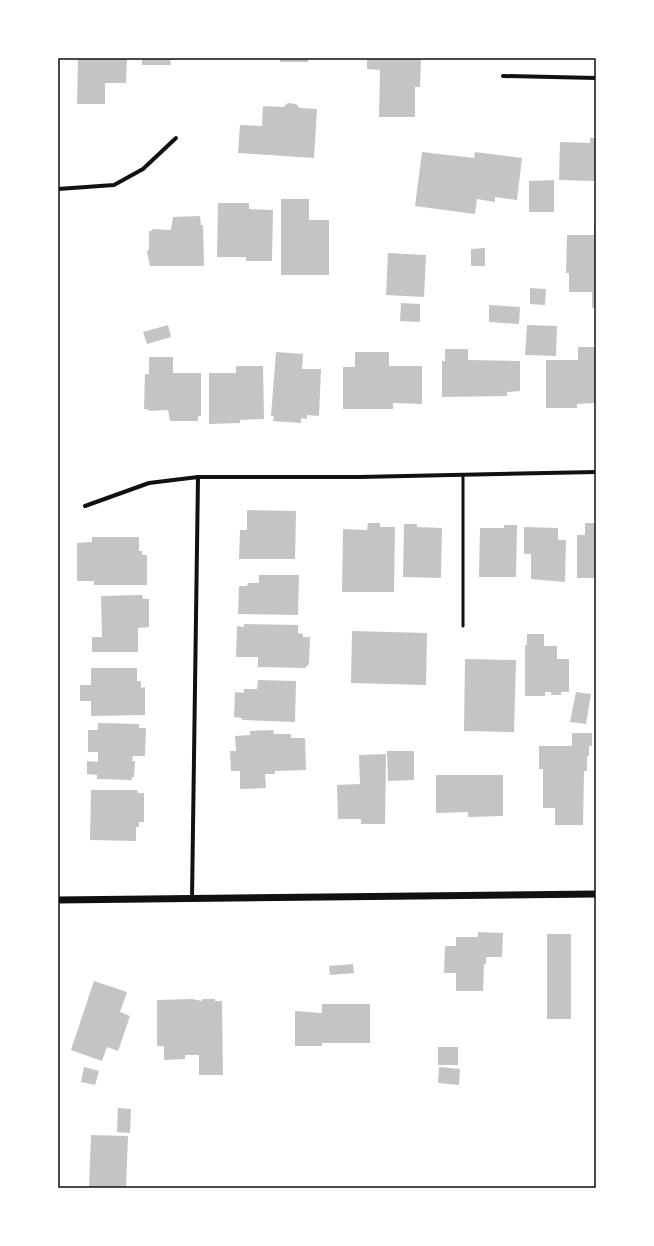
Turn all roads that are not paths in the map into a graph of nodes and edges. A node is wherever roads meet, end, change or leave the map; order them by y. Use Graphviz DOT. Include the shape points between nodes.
graph roads {
  1 [pos="503,76"];
  2 [pos="596,78"];
  3 [pos="176,138"];
  4 [pos="58,189"];
  5 [pos="596,472"];
  6 [pos="463,475"];
  7 [pos="198,477"];
  8 [pos="85,506"];
  9 [pos="463,626"];
  10 [pos="596,894"];
  11 [pos="192,898"];
  12 [pos="58,900"];
  1 -- 2 [label="street"];
  3 -- 4 [label="street" via="143,169 114,185"];
  5 -- 6 [label="street"];
  6 -- 7 [label="street"];
  6 -- 9 [label="lane"];
  7 -- 8 [label="street" via="149,483"];
  7 -- 11 [label="street"];
  10 -- 11 [label="street"];
  11 -- 12 [label="street"];
}
